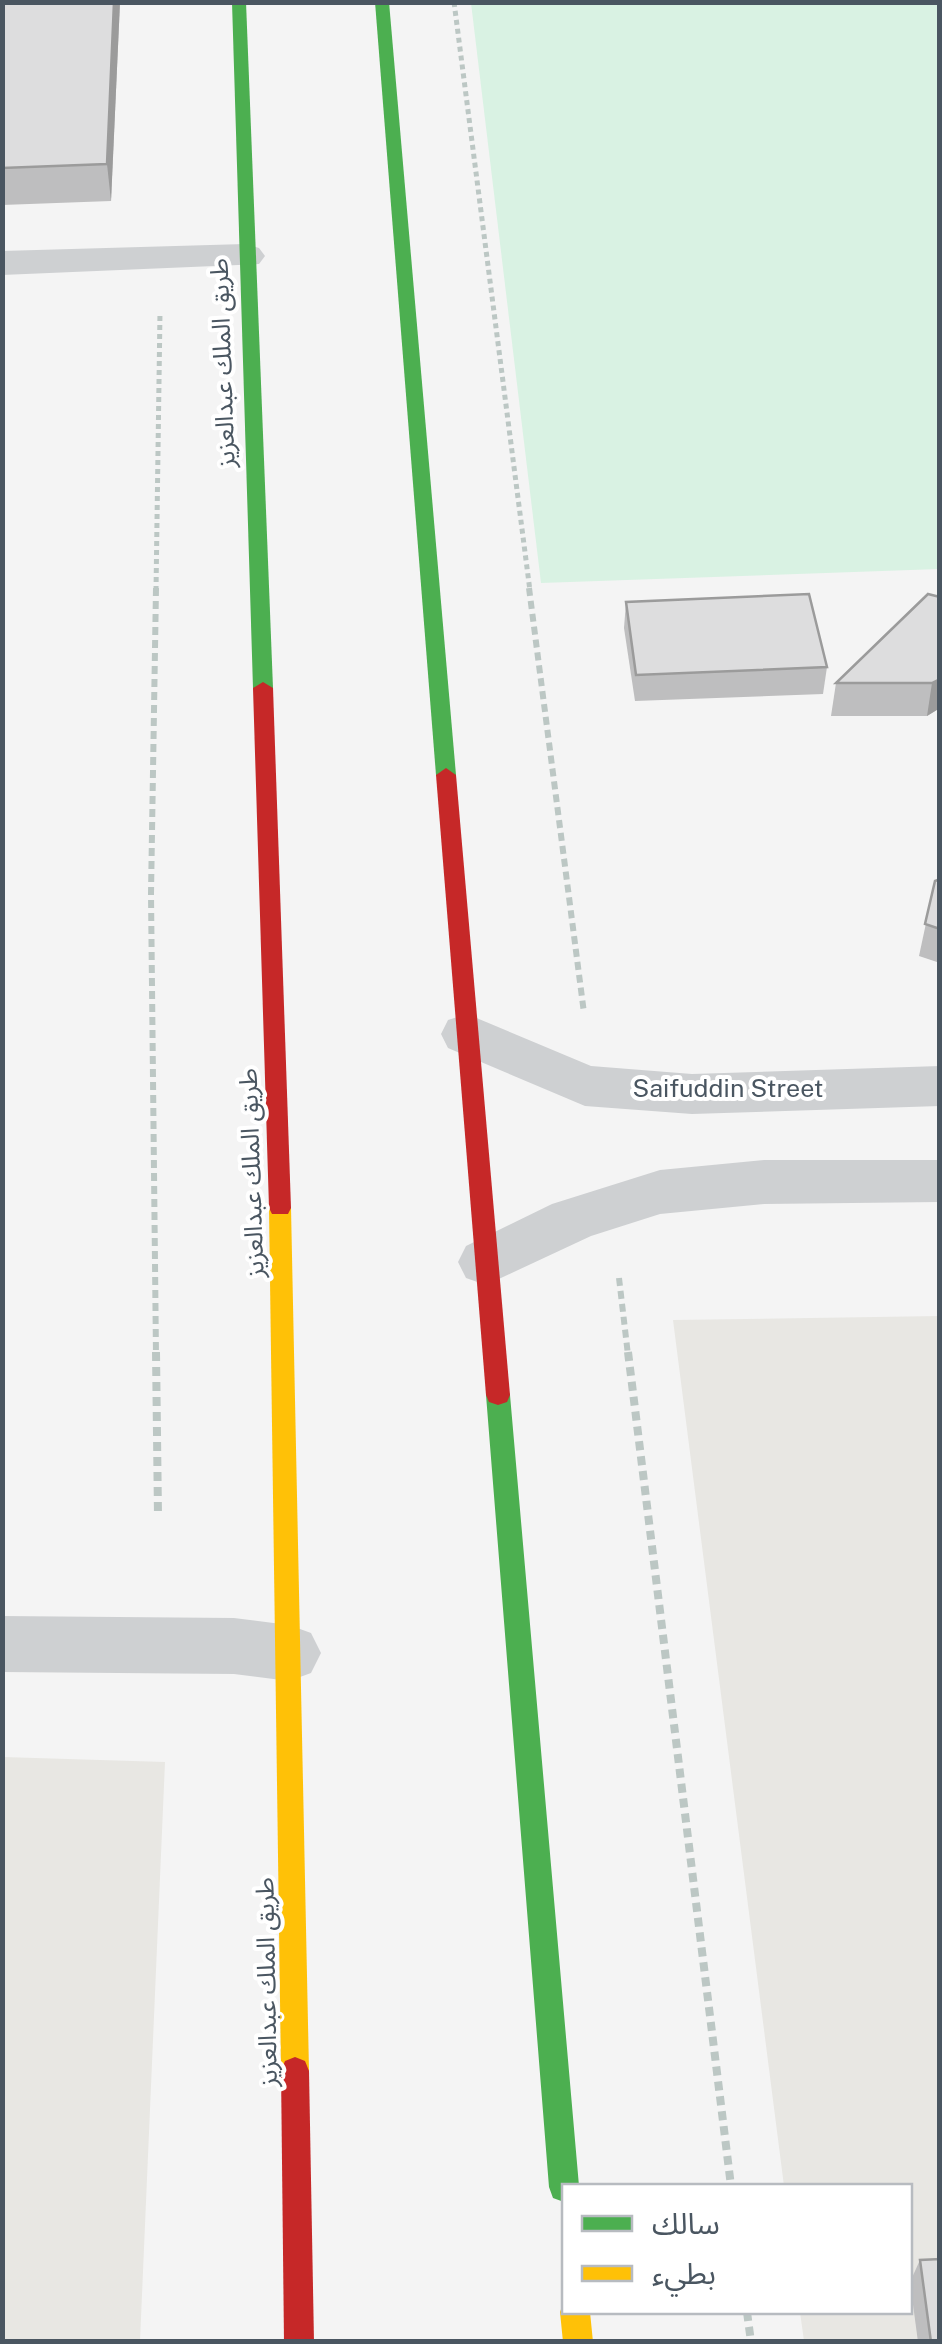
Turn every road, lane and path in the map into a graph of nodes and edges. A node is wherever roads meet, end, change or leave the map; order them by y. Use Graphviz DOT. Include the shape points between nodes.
graph roads {
  1 [pos="239,2"];
  2 [pos="382,2"];
  3 [pos="454,2"];
  4 [pos="245,256"];
  5 [pos="2,263"];
  6 [pos="160,304"];
  7 [pos="586,1024"];
  8 [pos="467,1034"];
  9 [pos="940,1086"];
  10 [pos="940,1180"];
  11 [pos="486,1262"];
  12 [pos="619,1278"];
  13 [pos="158,1516"];
  14 [pos="2,1644"];
  15 [pos="290,1653"];
  16 [pos="564,2184"];
  17 [pos="732,2184"];
  18 [pos="575,2314"];
  19 [pos="747,2314"];
  20 [pos="299,2342"];
  21 [pos="578,2342"];
  22 [pos="750,2342"];
  1 -- 4 [label="main road, طريق الملك عبدالعزيز"];
  2 -- 8 [label="main road"];
  3 -- 7 [label="path"];
  4 -- 5 [label="street"];
  4 -- 15 [label="main road, طريق الملك عبدالعزيز" via="285,1339"];
  6 -- 13 [label="path" via="151,894"];
  8 -- 9 [label="street, Saifuddin Street" via="585,1086 692,1094"];
  8 -- 11 [label="main road"];
  10 -- 11 [label="street" via="764,1182 660,1192 572,1220"];
  11 -- 16 [label="main road"];
  12 -- 17 [label="path"];
  14 -- 15 [label="street" via="234,1646"];
  15 -- 20 [label="main road, طريق الملك عبدالعزيز"];
  18 -- 21 [label="main road"];
  19 -- 22 [label="path"];
}
